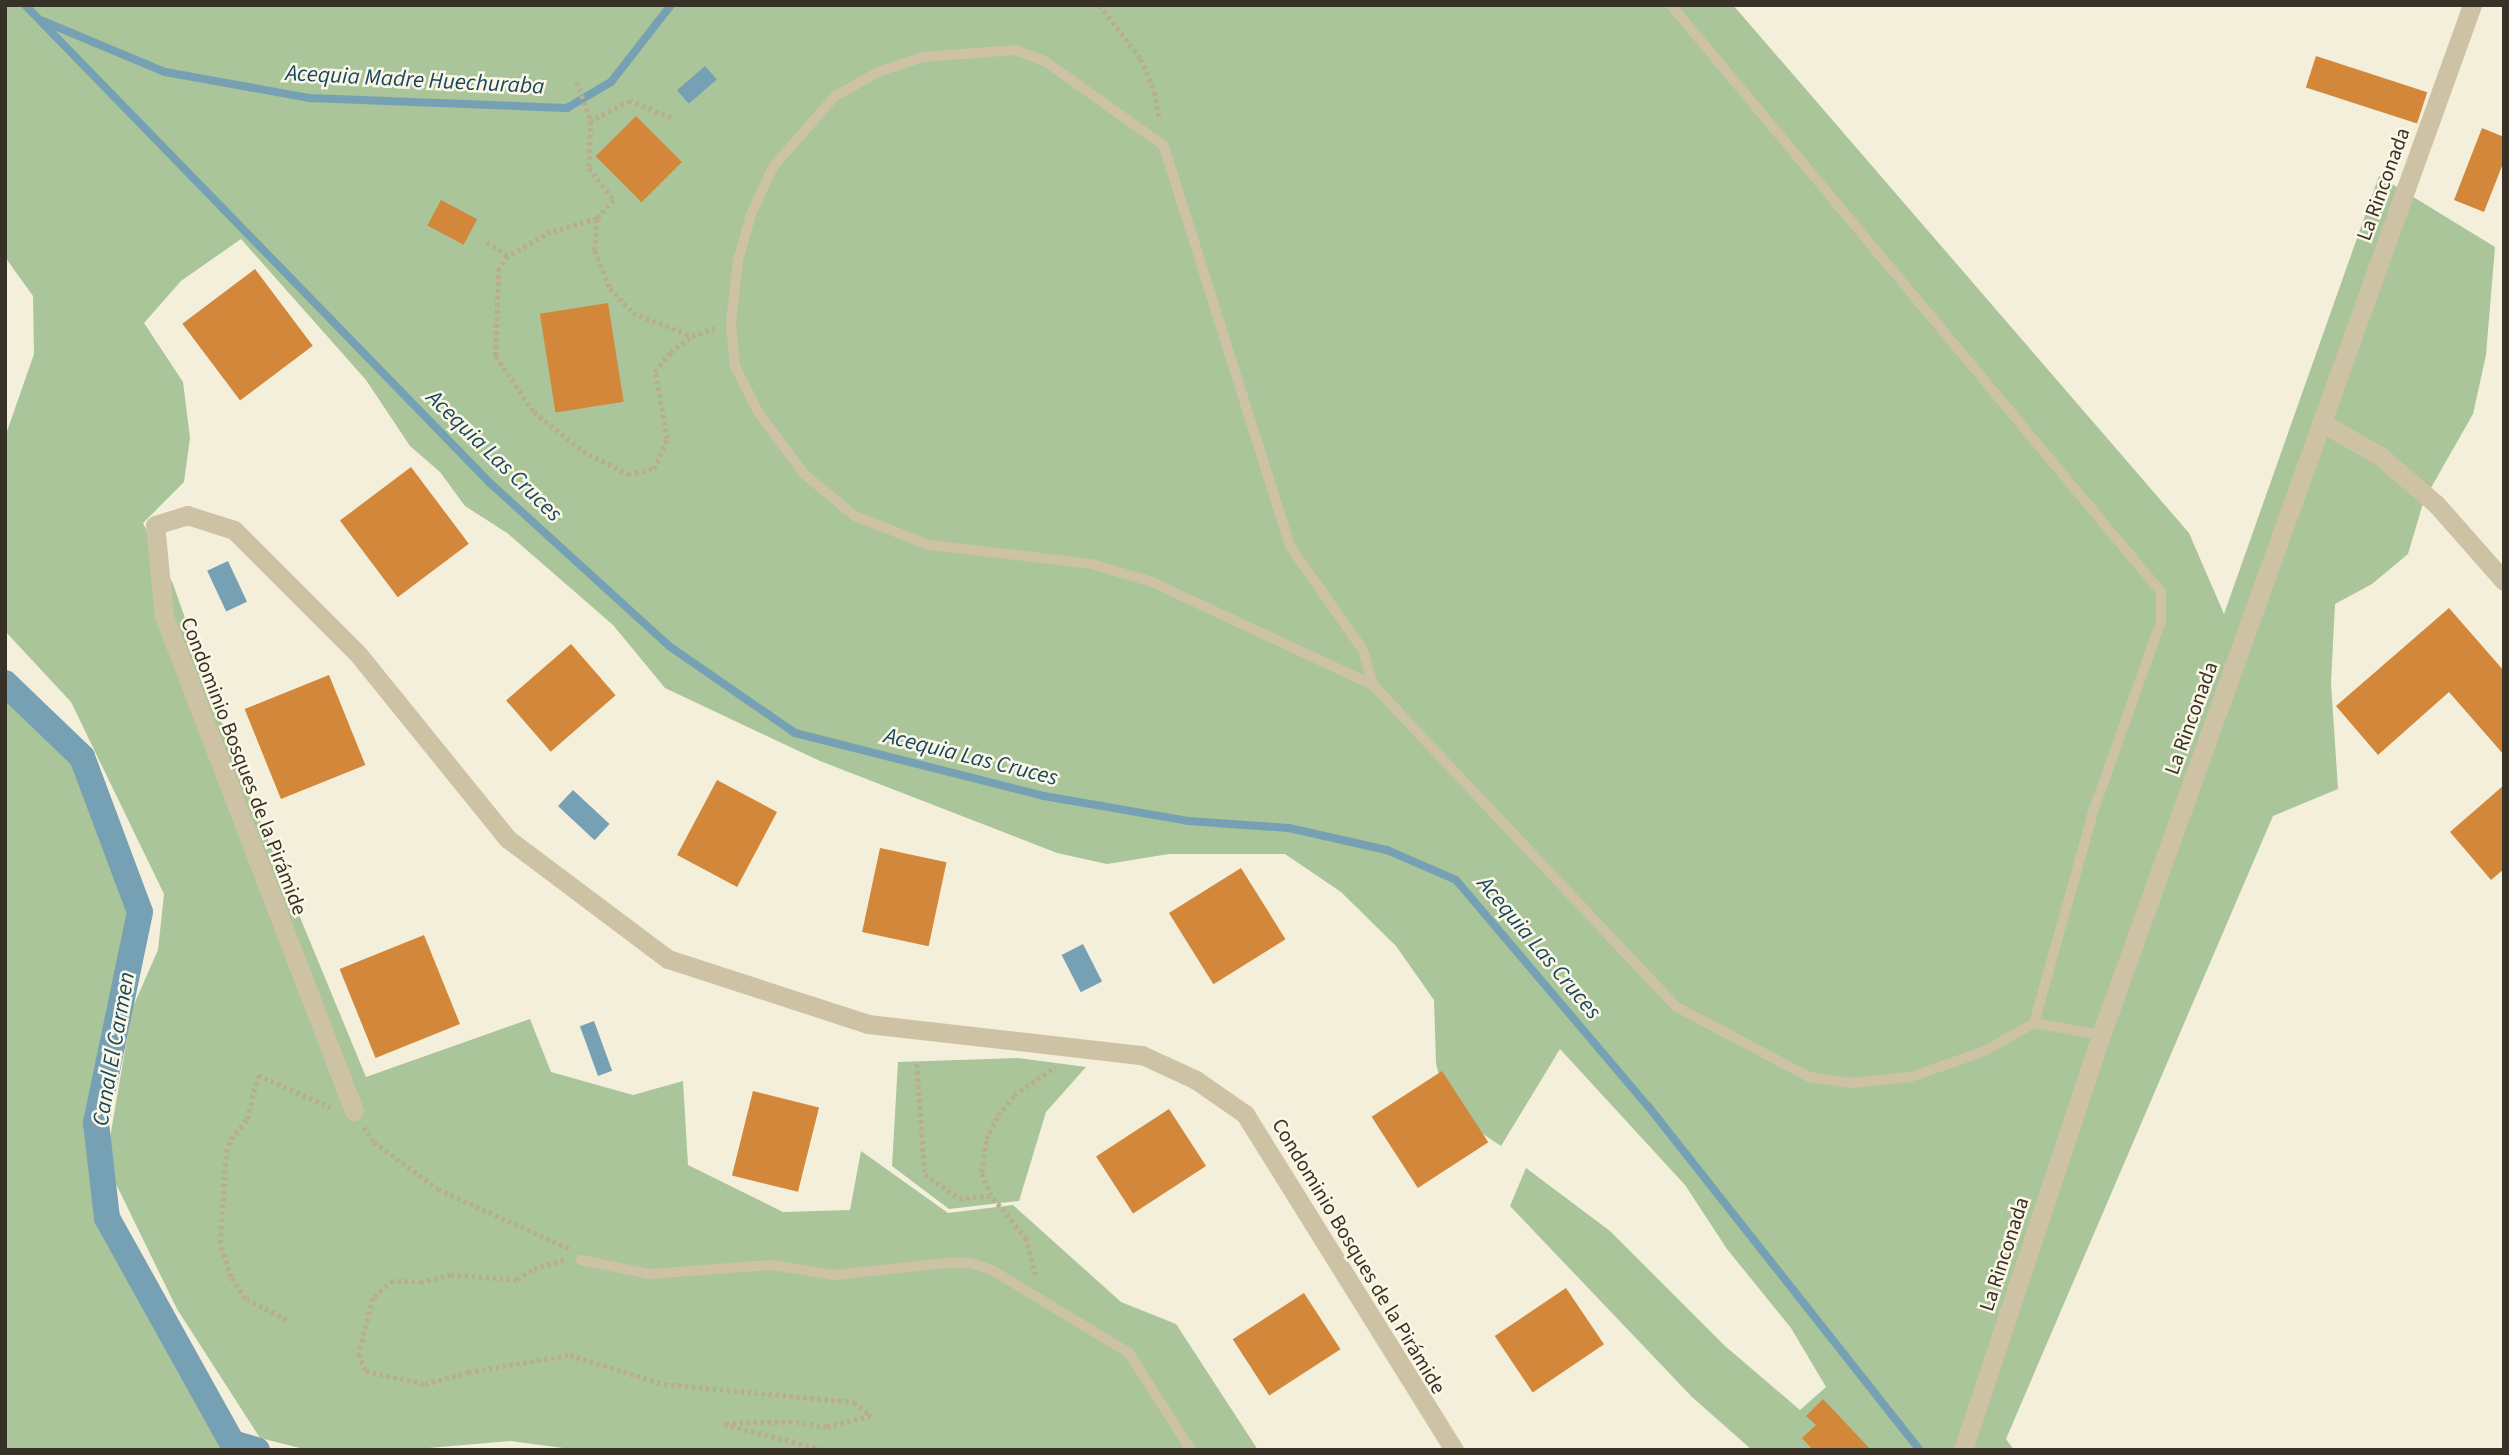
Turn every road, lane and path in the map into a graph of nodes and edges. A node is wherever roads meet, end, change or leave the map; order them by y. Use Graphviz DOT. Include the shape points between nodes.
graph roads {
  1 [pos="1100,5"];
  2 [pos="1671,5"];
  3 [pos="2472,5"];
  4 [pos="577,82"];
  5 [pos="671,118"];
  6 [pos="592,121"];
  7 [pos="1164,146"];
  8 [pos="597,219"];
  9 [pos="487,242"];
  10 [pos="508,256"];
  11 [pos="731,323"];
  12 [pos="692,336"];
  13 [pos="2321,422"];
  14 [pos="2504,581"];
  15 [pos="1373,685"];
  16 [pos="2034,1023"];
  17 [pos="2101,1035"];
  18 [pos="917,1064"];
  19 [pos="1059,1065"];
  20 [pos="354,1111"];
  21 [pos="991,1196"];
  22 [pos="581,1260"];
  23 [pos="1041,1299"];
  24 [pos="287,1320"];
  25 [pos="824,1450"];
  26 [pos="1191,1450"];
  27 [pos="1454,1450"];
  28 [pos="1963,1450"];
  1 -- 7 [label="path" via="1141,59 1156,92"];
  2 -- 16 [label="lane" via="2161,592 2161,621 2093,811"];
  3 -- 13 [label="street, La Rinconada"];
  4 -- 6 [label="path"];
  5 -- 6 [label="path" via="630,101"];
  6 -- 8 [label="path" via="589,168 614,200"];
  7 -- 11 [label="lane" via="1045,61 1015,50 923,57 880,71 835,96 773,167 751,214 738,260"];
  7 -- 15 [label="lane" via="1290,546 1363,650"];
  8 -- 10 [label="path" via="551,232"];
  8 -- 12 [label="path" via="595,251 610,288 633,313"];
  9 -- 10 [label="path"];
  10 -- 12 [label="path" via="499,268 494,299 496,356 534,412 583,452 628,474 654,469 667,439 655,372 670,352"];
  11 -- 12 [label="path"];
  11 -- 15 [label="lane" via="735,366 758,412 804,474 855,516 929,545 1092,564 1152,582"];
  13 -- 14 [label="street" via="2380,456 2436,504"];
  13 -- 17 [label="street, La Rinconada"];
  15 -- 16 [label="lane" via="1675,1006 1770,1061 1808,1077 1851,1083 1910,1077 1983,1052"];
  16 -- 17 [label="lane"];
  17 -- 28 [label="street, La Rinconada"];
  18 -- 21 [label="path" via="925,1174 959,1198"];
  19 -- 21 [label="path" via="1014,1095 998,1115 986,1139 981,1172"];
  20 -- 22 [label="path" via="374,1142 438,1189 564,1243"];
  20 -- 24 [label="path" via="326,1106 258,1075 247,1119 230,1139 220,1198 220,1243 230,1277 245,1299"];
  20 -- 27 [label="street, Condominio Bosques de la Pirámide" via="164,616 155,526 187,514 234,530 358,654 508,839 668,959 869,1024 1142,1055 1196,1080 1245,1114"];
  21 -- 23 [label="path" via="1026,1239"];
  22 -- 23 [label="lane" via="649,1274 772,1265 834,1275 970,1263 992,1270"];
  22 -- 25 [label="path" via="570,1258 517,1280 451,1275 422,1282 393,1281 373,1298 370,1307 359,1354 366,1371 425,1384 570,1355 664,1384 854,1402 871,1416 827,1427 792,1422 723,1424"];
  23 -- 26 [label="lane" via="1129,1353"];
}
